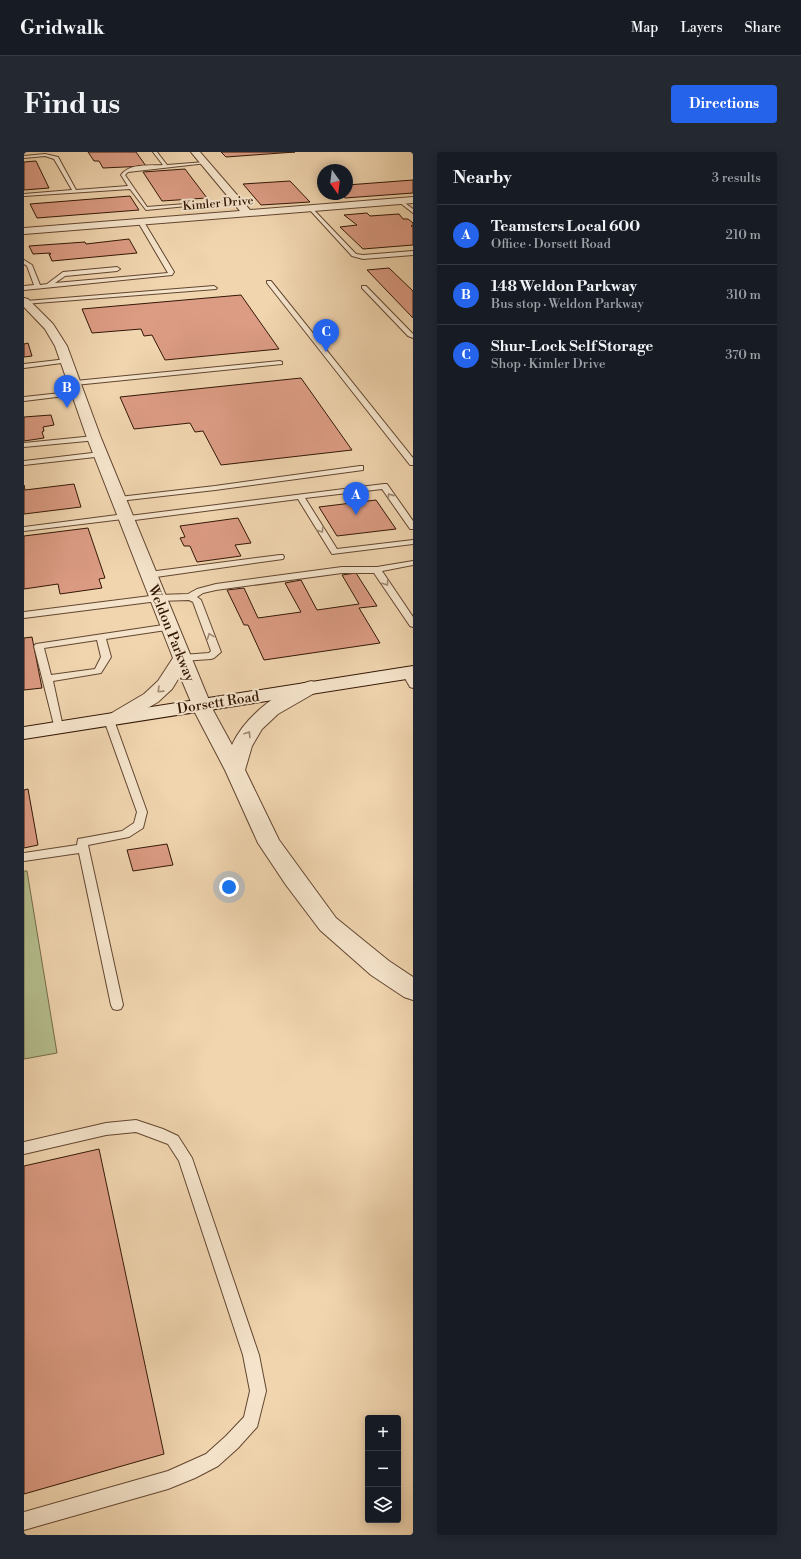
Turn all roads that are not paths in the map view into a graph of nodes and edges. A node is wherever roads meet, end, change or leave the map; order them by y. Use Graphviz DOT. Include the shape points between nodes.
graph roads {
  1 [pos="155,152"];
  2 [pos="195,152"];
  3 [pos="24,157"];
  4 [pos="205,163"];
  5 [pos="166,166"];
  6 [pos="131,187"];
  7 [pos="76,192"];
  8 [pos="24,195"];
  9 [pos="413,200"];
  10 [pos="237,201"];
  11 [pos="402,201"];
  12 [pos="311,208"];
  13 [pos="146,209"];
  14 [pos="413,212"];
  15 [pos="248,214"];
  16 [pos="154,221"];
  17 [pos="141,222"];
  18 [pos="24,231"];
  19 [pos="413,253"];
  20 [pos="24,262"];
  21 [pos="117,269"];
  22 [pos="269,282"];
  23 [pos="48,286"];
  24 [pos="38,287"];
  25 [pos="364,287"];
  26 [pos="24,288"];
  27 [pos="214,288"];
  28 [pos="25,302"];
  29 [pos="413,336"];
  30 [pos="67,362"];
  31 [pos="280,363"];
  32 [pos="24,366"];
  33 [pos="77,388"];
  34 [pos="24,399"];
  35 [pos="94,438"];
  36 [pos="24,446"];
  37 [pos="101,454"];
  38 [pos="24,463"];
  39 [pos="413,463"];
  40 [pos="360,468"];
  41 [pos="300,497"];
  42 [pos="119,499"];
  43 [pos="126,517"];
  44 [pos="413,527"];
  45 [pos="24,529"];
  46 [pos="413,542"];
  47 [pos="280,558"];
  48 [pos="413,563"];
  49 [pos="377,570"];
  50 [pos="149,575"];
  51 [pos="190,597"];
  52 [pos="158,598"];
  53 [pos="24,615"];
  54 [pos="413,624"];
  55 [pos="170,627"];
  56 [pos="101,637"];
  57 [pos="182,658"];
  58 [pos="411,676"];
  59 [pos="47,678"];
  60 [pos="311,687"];
  61 [pos="201,705"];
  62 [pos="113,719"];
  63 [pos="58,727"];
  64 [pos="24,733"];
  65 [pos="235,770"];
  66 [pos="83,848"];
  67 [pos="24,857"];
  68 [pos="413,990"];
  69 [pos="117,1005"];
  70 [pos="24,1148"];
  71 [pos="24,1521"];
  1 -- 5 [label="lane"];
  2 -- 4 [label="street"];
  3 -- 7 [label="lane" via="45,155 56,158"];
  4 -- 5 [label="lane"];
  4 -- 10 [label="street"];
  5 -- 6 [label="lane" via="126,171 123,175"];
  6 -- 7 [label="lane"];
  6 -- 13 [label="lane"];
  7 -- 8 [label="lane"];
  9 -- 11 [label="street, Kimler Drive"];
  10 -- 13 [label="lane"];
  10 -- 15 [label="street"];
  11 -- 12 [label="street, Kimler Drive"];
  11 -- 14 [label="lane"];
  12 -- 15 [label="street, Kimler Drive"];
  12 -- 19 [label="lane" via="354,255 363,257"];
  13 -- 16 [label="lane"];
  15 -- 16 [label="street, Kimler Drive"];
  16 -- 17 [label="street, Kimler Drive"];
  17 -- 18 [label="street, Kimler Drive"];
  17 -- 23 [label="lane" via="170,274"];
  20 -- 24 [label="lane" via="29,265"];
  21 -- 23 [label="lane" via="63,274"];
  22 -- 39 [label="lane"];
  23 -- 24 [label="lane"];
  24 -- 26 [label="lane"];
  25 -- 29 [label="lane"];
  27 -- 28 [label="lane"];
  28 -- 30 [label="street, Weldon Parkway" via="55,333"];
  30 -- 32 [label="lane"];
  30 -- 33 [label="street, Weldon Parkway"];
  31 -- 33 [label="lane"];
  33 -- 34 [label="lane"];
  33 -- 35 [label="street, Weldon Parkway"];
  35 -- 36 [label="lane"];
  35 -- 37 [label="street, Weldon Parkway"];
  37 -- 38 [label="lane"];
  37 -- 42 [label="street, Weldon Parkway"];
  40 -- 42 [label="lane"];
  41 -- 43 [label="lane"];
  44 -- 41 [label="lane, one-way" via="384,486"];
  41 -- 46 [label="lane, one-way" via="335,552"];
  42 -- 43 [label="street, Weldon Parkway"];
  43 -- 45 [label="lane"];
  43 -- 50 [label="street, Weldon Parkway"];
  47 -- 50 [label="lane"];
  48 -- 49 [label="lane"];
  49 -- 51 [label="lane" via="342,570 216,586"];
  49 -- 54 [label="lane, one-way"];
  50 -- 52 [label="street, Weldon Parkway"];
  51 -- 52 [label="lane"];
  57 -- 51 [label="lane, one-way" via="211,656 216,652 196,600"];
  52 -- 53 [label="lane"];
  52 -- 55 [label="street, Weldon Parkway"];
  55 -- 56 [label="lane"];
  55 -- 57 [label="street, Weldon Parkway"];
  56 -- 59 [label="lane" via="106,657 98,670"];
  56 -- 59 [label="lane" via="39,646"];
  57 -- 61 [label="street, Weldon Parkway"];
  57 -- 62 [label="street, one-way" via="165,685 151,698"];
  58 -- 60 [label="street, Dorsett Road"];
  59 -- 63 [label="lane"];
  60 -- 61 [label="street, Dorsett Road"];
  65 -- 60 [label="street, one-way" via="243,742 255,724 277,706"];
  61 -- 62 [label="street, Dorsett Road"];
  61 -- 65 [label="street, Weldon Parkway"];
  62 -- 63 [label="street, Dorsett Road"];
  62 -- 66 [label="lane" via="142,812 139,825 126,834 82,842"];
  63 -- 64 [label="street, Dorsett Road"];
  65 -- 68 [label="street, Weldon Parkway" via="269,843 328,924 380,968"];
  66 -- 67 [label="lane"];
  66 -- 69 [label="lane"];
  70 -- 71 [label="lane" via="106,1129 136,1126 173,1140 185,1158 251,1355 258,1392 252,1421 212,1460 168,1480"];
}
